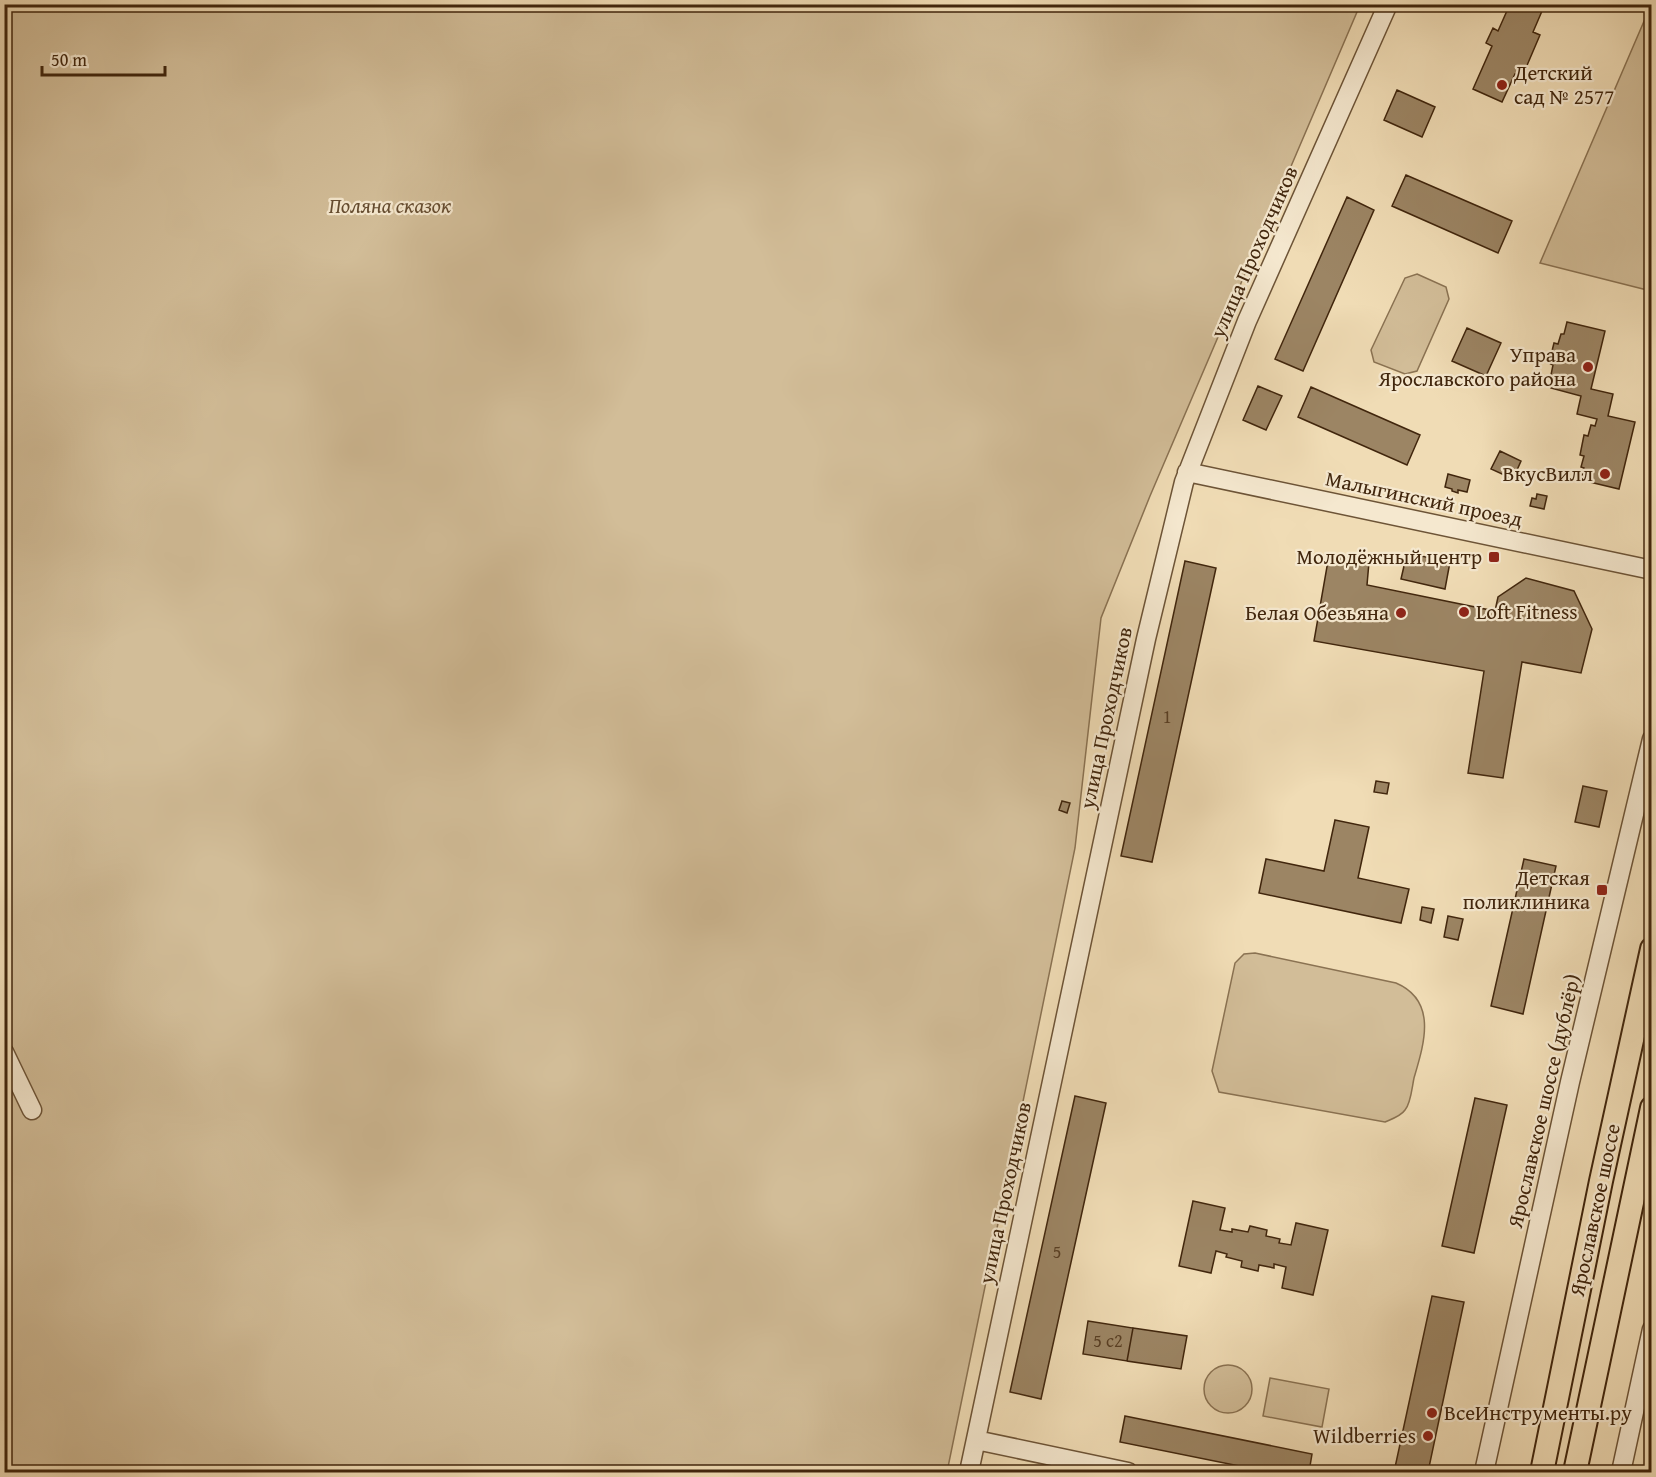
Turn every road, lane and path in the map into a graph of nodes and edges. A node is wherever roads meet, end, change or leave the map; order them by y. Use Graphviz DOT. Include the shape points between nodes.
graph roads {
  1 [pos="1388,4"];
  2 [pos="1187,472"];
  3 [pos="1652,570"];
  4 [pos="1652,740"];
  5 [pos="1652,949"];
  6 [pos="4,1052"];
  7 [pos="1652,1108"];
  8 [pos="32,1110"];
  9 [pos="1652,1329"];
  10 [pos="976,1440"];
  11 [pos="969,1473"];
  12 [pos="1128,1473"];
  13 [pos="1484,1473"];
  14 [pos="1542,1473"];
  15 [pos="1575,1473"];
  16 [pos="1621,1473"];
  1 -- 2 [label="street, улица Проходчиков" via="1248,321"];
  2 -- 3 [label="street, Малыгинский проезд"];
  2 -- 10 [label="street, улица Проходчиков" via="1146,639"];
  4 -- 13 [label="street, Ярославское шоссе (дублёр)" via="1570,1082"];
  5 -- 14 [label="main road, Ярославское шоссе"];
  6 -- 8 [label="street"];
  7 -- 15 [label="main road, Ярославское шоссе"];
  9 -- 16 [label="street"];
  10 -- 11 [label="street, улица Проходчиков"];
  10 -- 12 [label="street"];
}
